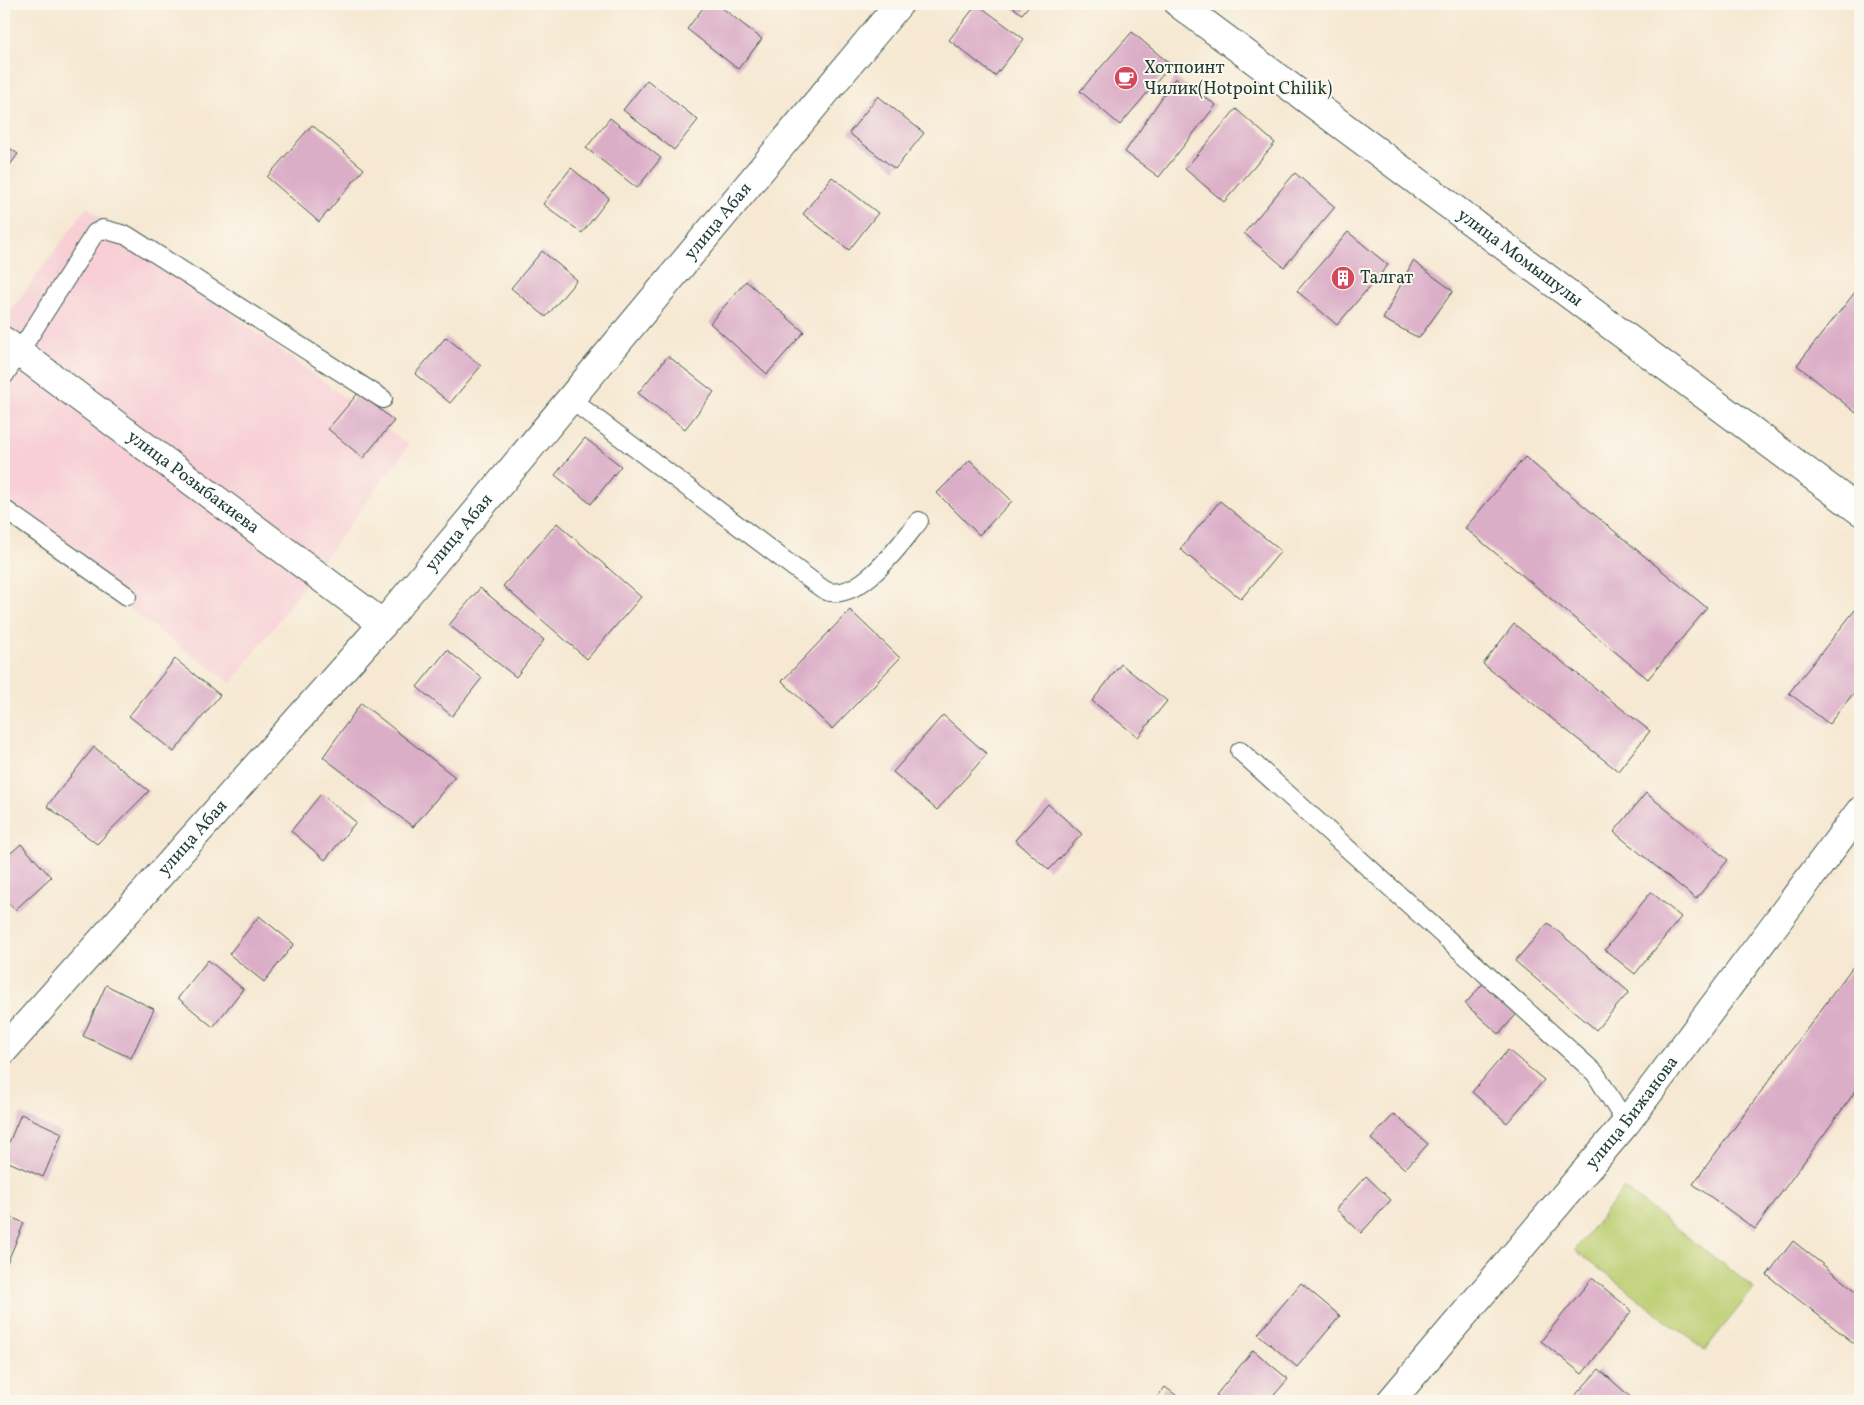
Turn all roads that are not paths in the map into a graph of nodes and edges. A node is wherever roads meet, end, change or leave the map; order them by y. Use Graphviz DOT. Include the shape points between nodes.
graph roads {
  1 [pos="899,4"];
  2 [pos="1179,4"];
  3 [pos="11,347"];
  4 [pos="4,376"];
  5 [pos="570,399"];
  6 [pos="383,400"];
  7 [pos="4,509"];
  8 [pos="1860,511"];
  9 [pos="919,521"];
  10 [pos="127,596"];
  11 [pos="383,624"];
  12 [pos="1240,751"];
  13 [pos="1860,811"];
  14 [pos="4,1050"];
  15 [pos="1626,1123"];
  16 [pos="1390,1401"];
  1 -- 5 [label="street, улица Абая"];
  2 -- 8 [label="street, улица Момышулы"];
  3 -- 4 [label="lane"];
  3 -- 6 [label="lane" via="95,233 103,229 128,236"];
  3 -- 11 [label="street, улица Розыбакиева"];
  5 -- 9 [label="lane" via="820,588 830,592 840,592 865,580 880,568"];
  5 -- 11 [label="street, улица Абая"];
  7 -- 10 [label="lane"];
  11 -- 14 [label="street, улица Абая"];
  12 -- 15 [label="lane" via="1595,1073"];
  13 -- 15 [label="street, улица Бижанова"];
  15 -- 16 [label="street, улица Бижанова"];
}
